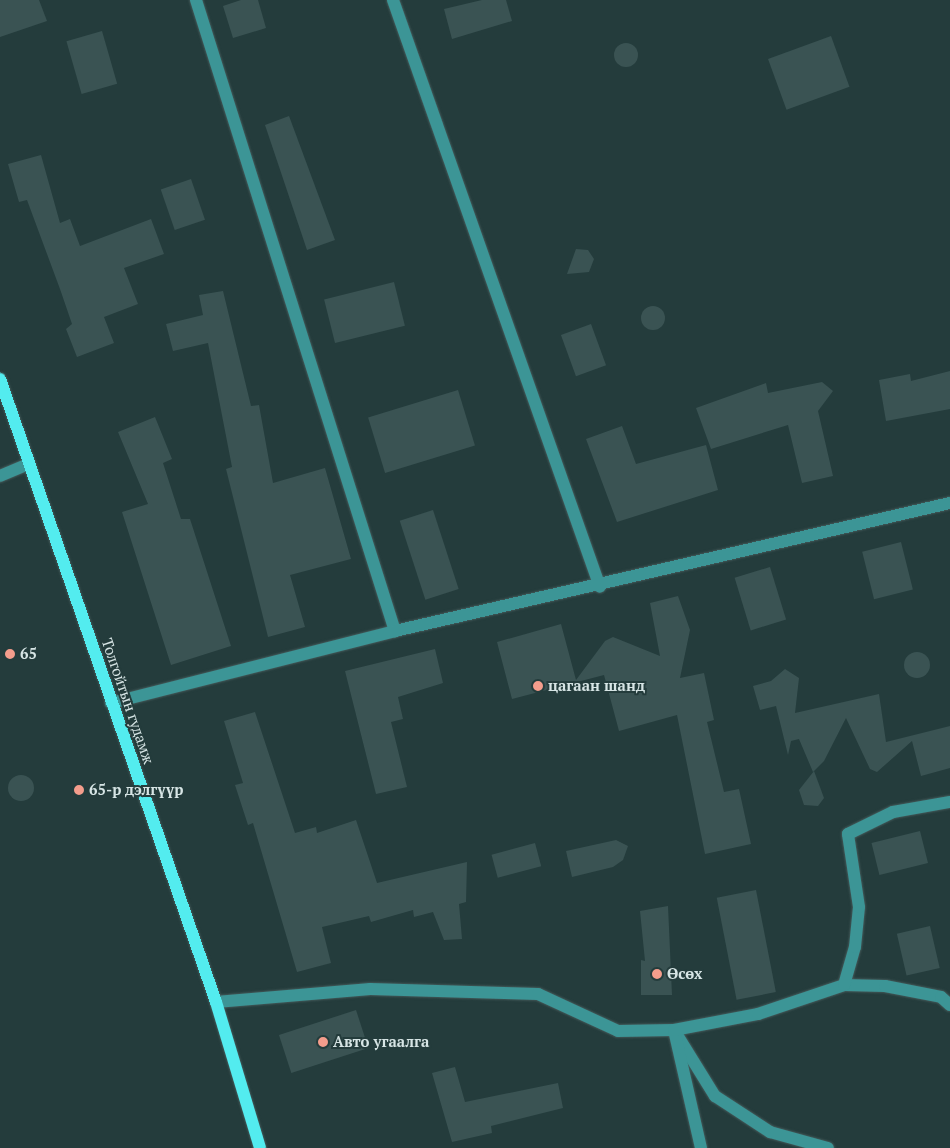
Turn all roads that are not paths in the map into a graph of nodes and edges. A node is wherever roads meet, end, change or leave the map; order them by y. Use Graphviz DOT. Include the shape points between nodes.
graph roads {
  1 [pos="196,0"];
  2 [pos="393,0"];
  3 [pos="0,379"];
  4 [pos="28,464"];
  5 [pos="0,476"];
  6 [pos="950,503"];
  7 [pos="600,587"];
  8 [pos="395,631"];
  9 [pos="111,703"];
  10 [pos="950,802"];
  11 [pos="844,985"];
  12 [pos="216,1002"];
  13 [pos="950,1005"];
  14 [pos="674,1030"];
  15 [pos="260,1148"];
  16 [pos="701,1148"];
  17 [pos="828,1148"];
  1 -- 8 [label="street"];
  2 -- 7 [label="street"];
  3 -- 4 [label="main road, Толгойтын гудамж"];
  4 -- 5 [label="street"];
  4 -- 9 [label="main road, Толгойтын гудамж"];
  6 -- 7 [label="street"];
  7 -- 8 [label="street"];
  8 -- 9 [label="street"];
  9 -- 12 [label="main road, Толгойтын гудамж"];
  10 -- 11 [label="street" via="893,812 848,834 859,907 855,947"];
  11 -- 13 [label="street" via="941,997"];
  11 -- 14 [label="street" via="758,1014"];
  12 -- 14 [label="street" via="370,988 538,994 618,1031"];
  12 -- 15 [label="main road, Толгойтын гудамж"];
  14 -- 16 [label="street"];
  14 -- 17 [label="street" via="715,1096 770,1132"];
}
